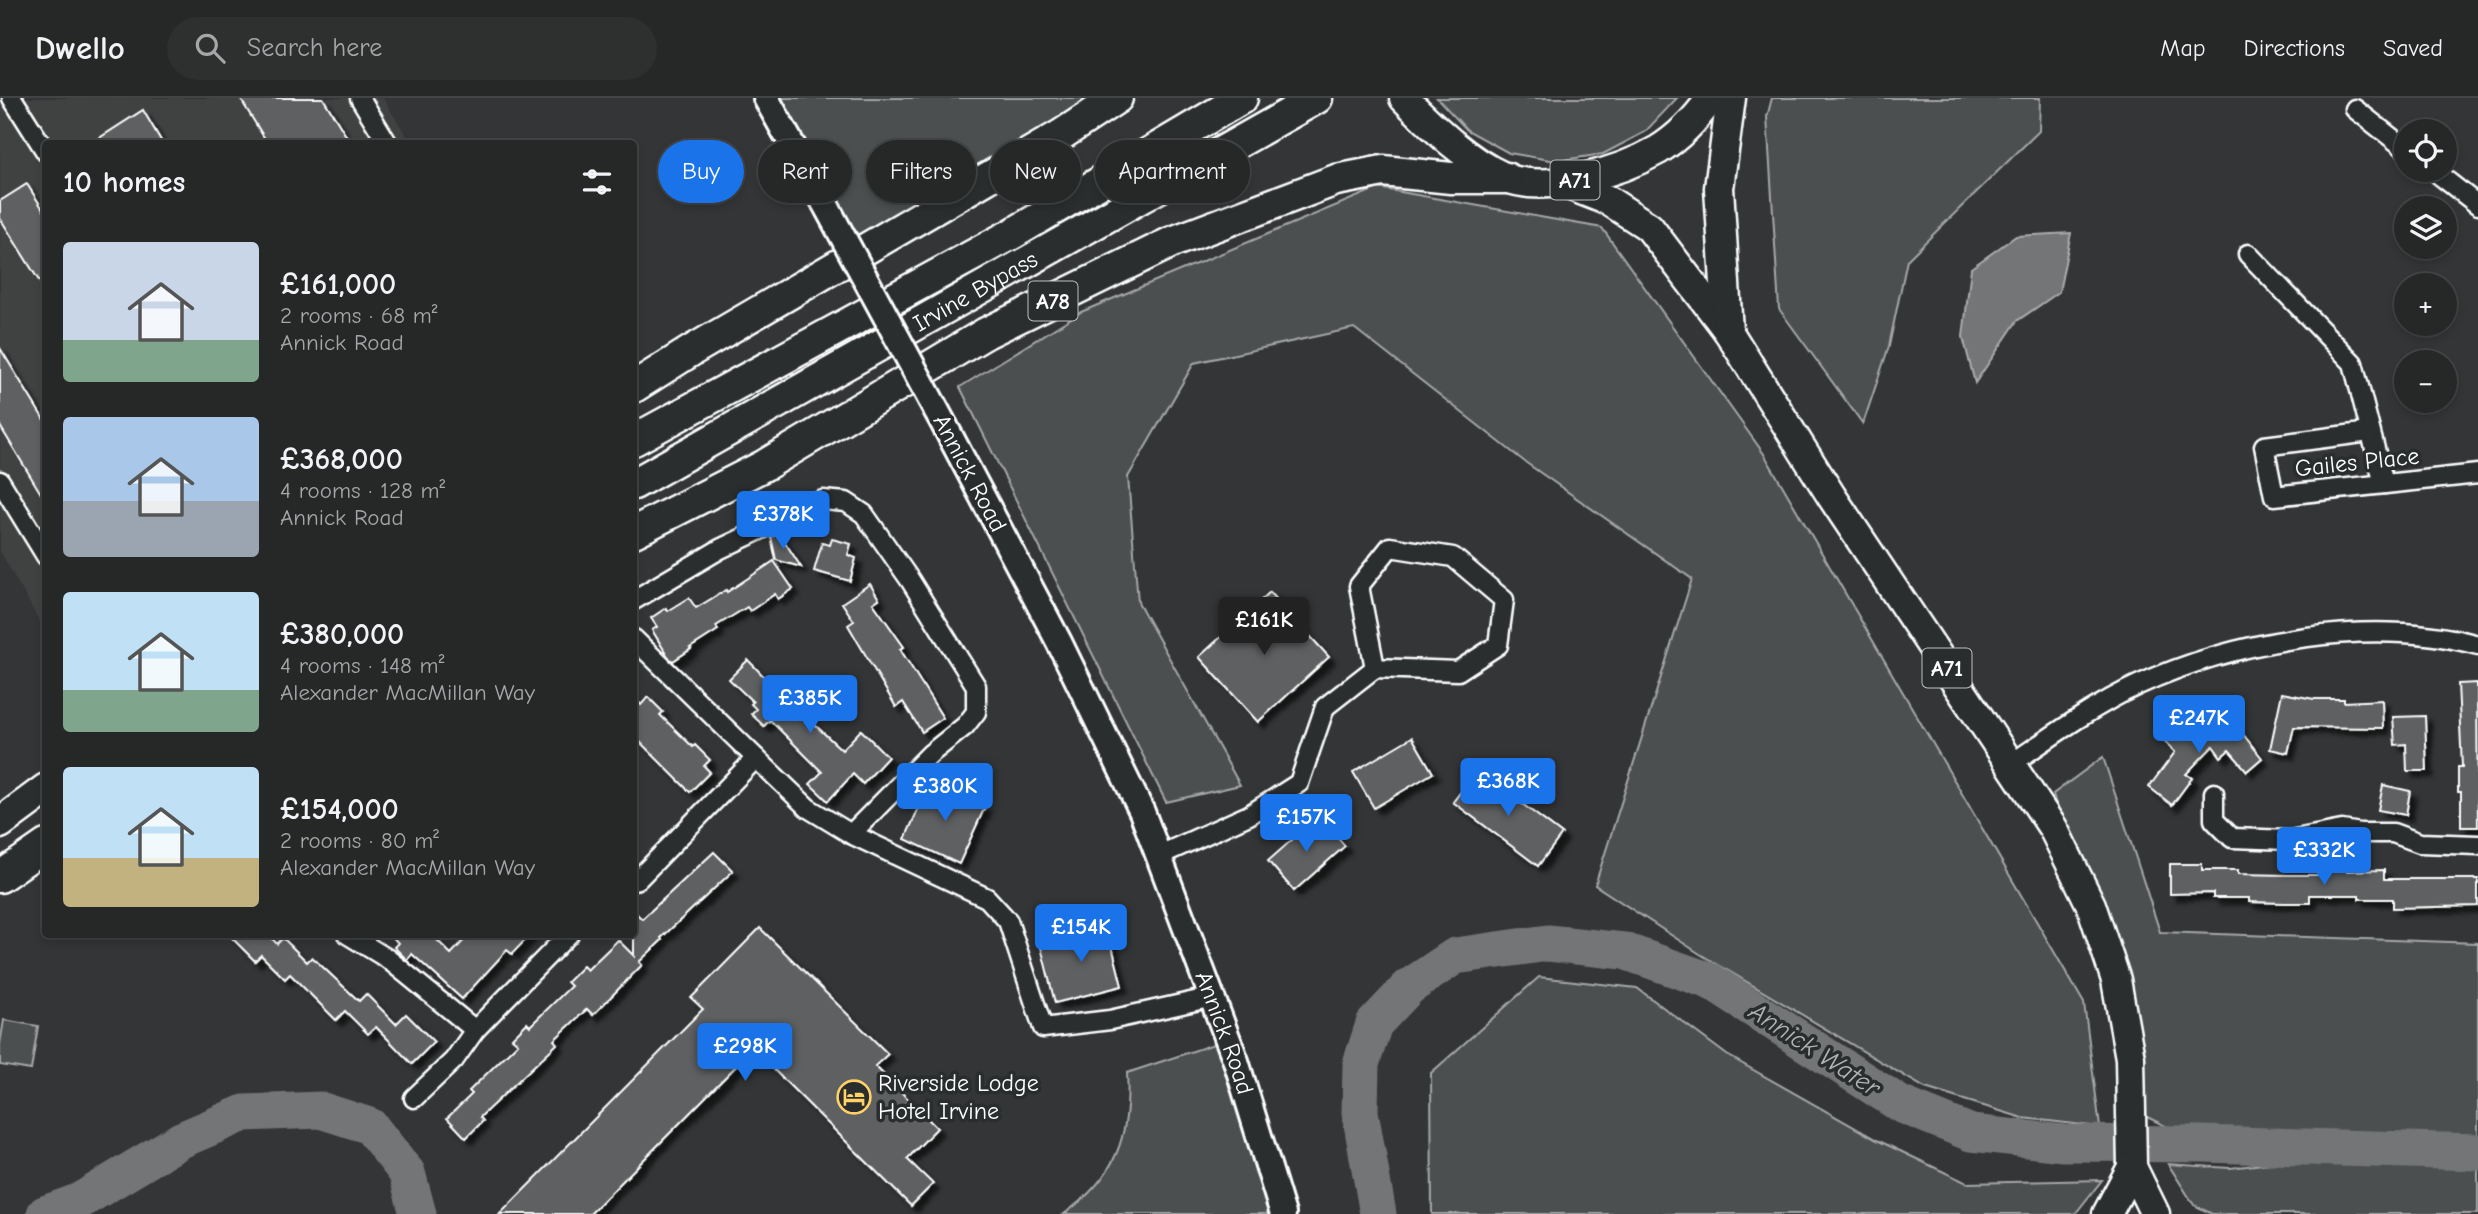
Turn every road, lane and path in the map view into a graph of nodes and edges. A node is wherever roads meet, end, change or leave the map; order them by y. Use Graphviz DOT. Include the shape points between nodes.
graph roads {
  1 [pos="12,98"];
  2 [pos="360,98"];
  3 [pos="766,98"];
  4 [pos="1117,98"];
  5 [pos="1242,98"];
  6 [pos="1317,98"];
  7 [pos="1404,98"];
  8 [pos="1711,98"];
  9 [pos="1731,98"];
  10 [pos="2355,108"];
  11 [pos="2394,139"];
  12 [pos="386,140"];
  13 [pos="42,146"];
  14 [pos="1506,178"];
  15 [pos="2448,182"];
  16 [pos="1563,183"];
  17 [pos="2478,205"];
  18 [pos="2248,254"];
  19 [pos="1728,331"];
  20 [pos="637,385"];
  21 [pos="2370,432"];
  22 [pos="637,438"];
  23 [pos="2478,474"];
  24 [pos="0,481"];
  25 [pos="637,482"];
  26 [pos="2384,484"];
  27 [pos="637,530"];
  28 [pos="42,549"];
  29 [pos="637,598"];
  30 [pos="637,642"];
  31 [pos="2478,645"];
  32 [pos="1375,668"];
  33 [pos="756,758"];
  34 [pos="2011,764"];
  35 [pos="42,792"];
  36 [pos="2214,793"];
  37 [pos="42,798"];
  38 [pos="0,824"];
  39 [pos="851,834"];
  40 [pos="2478,845"];
  41 [pos="1160,855"];
  42 [pos="637,880"];
  43 [pos="354,938"];
  44 [pos="565,938"];
  45 [pos="1213,997"];
  46 [pos="475,1030"];
  47 [pos="414,1098"];
  48 [pos="2132,1167"];
  49 [pos="1283,1214"];
  50 [pos="2107,1214"];
  51 [pos="2119,1214"];
  52 [pos="2141,1214"];
  53 [pos="2155,1214"];
  1 -- 13 [label="street"];
  2 -- 12 [label="street"];
  3 -- 41 [label="main road, Annick Road, bridge" via="1059,642"];
  4 -- 20 [label="highway"];
  5 -- 22 [label="highway, Irvine Bypass" via="1012,234"];
  6 -- 25 [label="highway, Irvine Bypass / A78"];
  7 -- 14 [label="main road, A71" via="1453,144"];
  8 -- 16 [label="main road, A71" via="1698,117 1659,149 1618,169"];
  9 -- 19 [label="main road, A71" via="1719,188"];
  10 -- 11 [label="street"];
  14 -- 16 [label="main road, A71"];
  14 -- 27 [label="highway, A78" via="1383,171 1336,180 1172,242 986,333 765,465"];
  15 -- 17 [label="street"];
  16 -- 19 [label="main road, A71" via="1609,201 1649,228"];
  18 -- 21 [label="street" via="2353,363"];
  19 -- 34 [label="main road, A71" via="1832,497"];
  21 -- 26 [label="street"];
  21 -- 26 [label="street, Gailes Place" via="2264,446 2274,496"];
  23 -- 26 [label="street, Gailes Place"];
  24 -- 28 [label="street"];
  29 -- 39 [label="street" via="720,549 822,500 846,502 864,514 976,686 976,712"];
  30 -- 33 [label="street"];
  31 -- 34 [label="street" via="2414,634 2353,633 2295,637 2223,653 2137,686 2072,722"];
  32 -- 32 [label="street" via="1359,586 1390,547 1453,557 1504,600 1498,645 1458,671"];
  32 -- 41 [label="street" via="1325,707 1299,783 1249,816"];
  33 -- 39 [label="street" via="808,808"];
  33 -- 42 [label="street"];
  34 -- 48 [label="main road, A71" via="2053,828 2091,905 2116,980 2130,1058"];
  35 -- 38 [label="highway"];
  36 -- 40 [label="street" via="2214,820 2232,838 2290,839 2342,830 2393,833 2420,843"];
  37 -- 38 [label="highway"];
  39 -- 45 [label="street" via="988,898 1008,921 1043,1028 1110,1020"];
  41 -- 45 [label="main road, Annick Road"];
  43 -- 46 [label="street" via="388,959"];
  44 -- 46 [label="street"];
  45 -- 49 [label="main road, Annick Road"];
  46 -- 47 [label="street" via="454,1060"];
  48 -- 50 [label="main road, A71"];
  48 -- 53 [label="main road, A71"];
  51 -- 52 [label="main road"];
}
